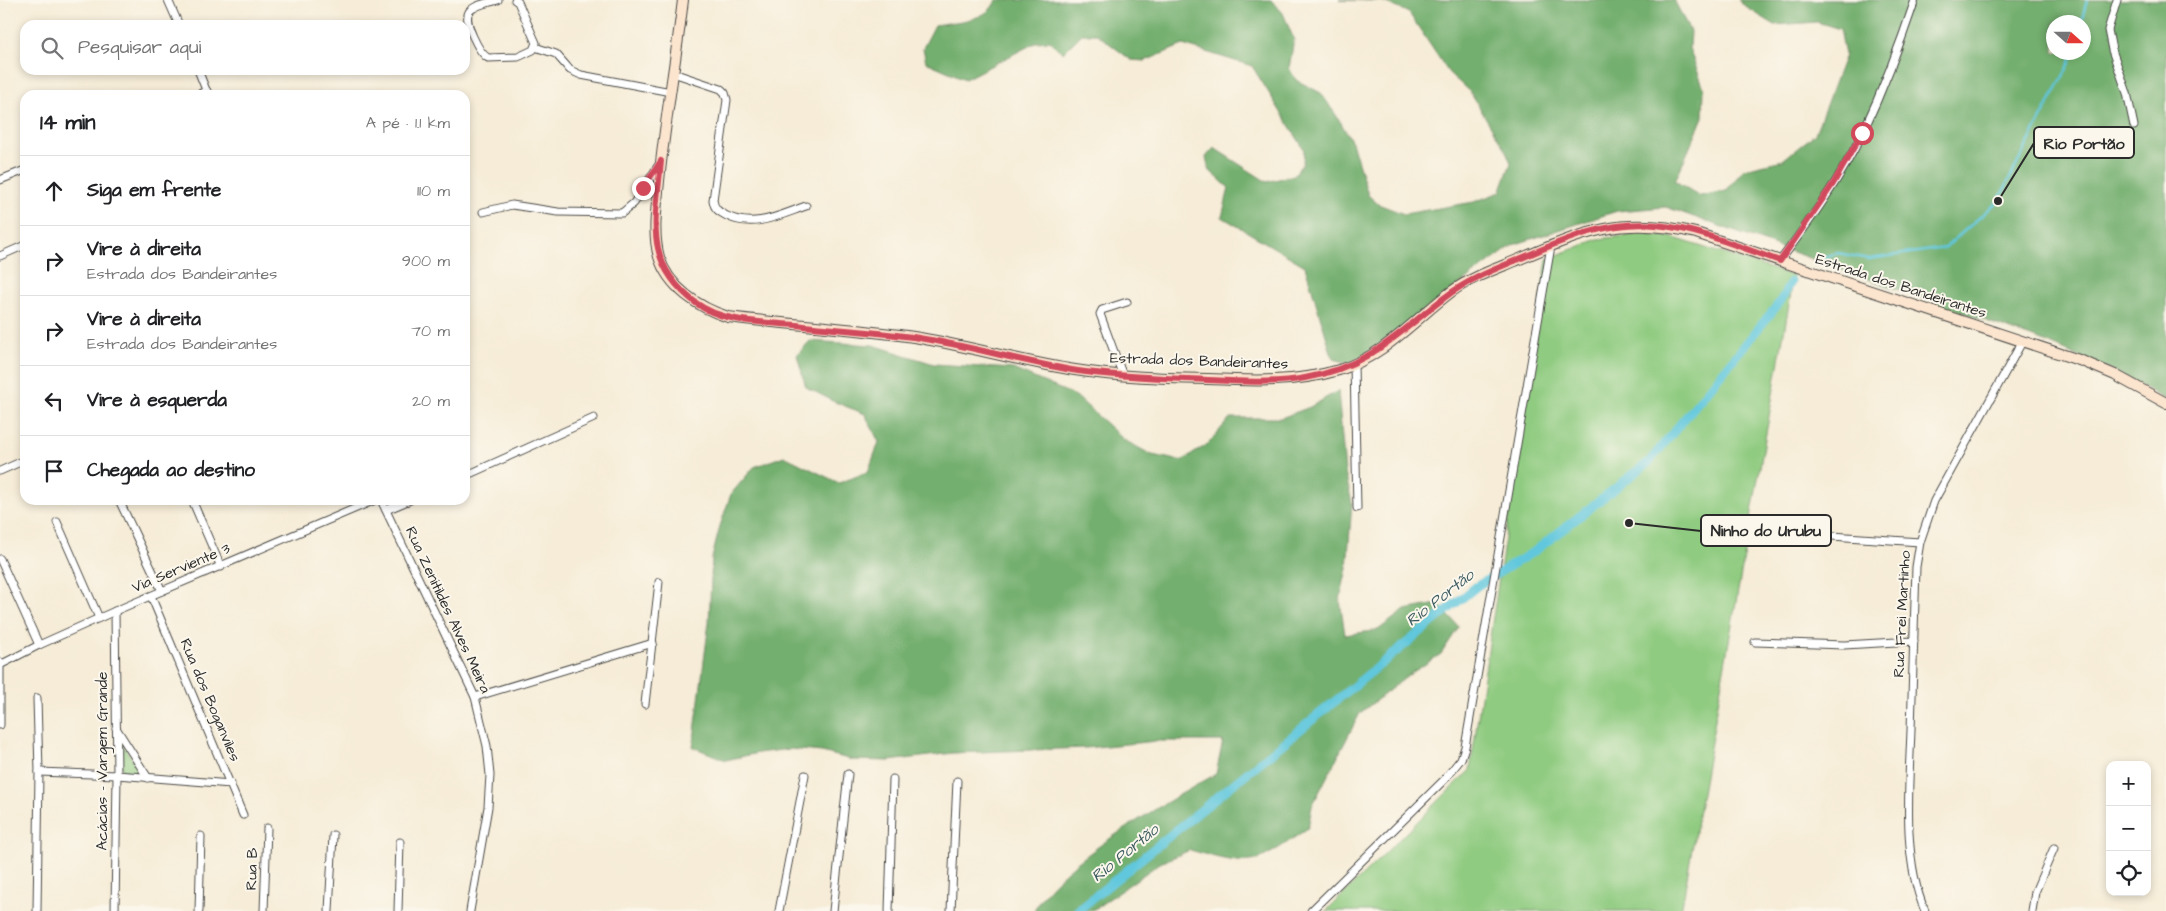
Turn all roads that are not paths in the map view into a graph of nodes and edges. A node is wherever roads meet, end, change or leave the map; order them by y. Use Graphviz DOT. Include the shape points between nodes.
graph roads {
  1 [pos="168,0"];
  2 [pos="498,0"];
  3 [pos="515,0"];
  4 [pos="683,0"];
  5 [pos="1915,0"];
  6 [pos="2117,0"];
  7 [pos="177,20"];
  8 [pos="467,20"];
  9 [pos="470,28"];
  10 [pos="534,46"];
  11 [pos="673,73"];
  12 [pos="200,75"];
  13 [pos="207,90"];
  14 [pos="671,92"];
  15 [pos="2134,126"];
  16 [pos="661,161"];
  17 [pos="20,172"];
  18 [pos="0,180"];
  19 [pos="806,206"];
  20 [pos="483,212"];
  21 [pos="1551,246"];
  22 [pos="20,247"];
  23 [pos="0,256"];
  24 [pos="1780,261"];
  25 [pos="1127,302"];
  26 [pos="2022,342"];
  27 [pos="1354,364"];
  28 [pos="1123,376"];
  29 [pos="2166,403"];
  30 [pos="594,418"];
  31 [pos="20,462"];
  32 [pos="0,471"];
  33 [pos="470,474"];
  34 [pos="121,505"];
  35 [pos="194,505"];
  36 [pos="363,505"];
  37 [pos="384,505"];
  38 [pos="398,505"];
  39 [pos="1357,508"];
  40 [pos="386,510"];
  41 [pos="57,522"];
  42 [pos="1773,532"];
  43 [pos="1920,542"];
  44 [pos="0,559"];
  45 [pos="221,567"];
  46 [pos="659,582"];
  47 [pos="162,591"];
  48 [pos="151,596"];
  49 [pos="115,611"];
  50 [pos="99,618"];
  51 [pos="1914,641"];
  52 [pos="1755,642"];
  53 [pos="653,643"];
  54 [pos="38,645"];
  55 [pos="0,664"];
  56 [pos="476,697"];
  57 [pos="37,698"];
  58 [pos="645,704"];
  59 [pos="0,725"];
  60 [pos="116,728"];
  61 [pos="39,772"];
  62 [pos="848,774"];
  63 [pos="117,775"];
  64 [pos="805,775"];
  65 [pos="148,778"];
  66 [pos="893,779"];
  67 [pos="957,781"];
  68 [pos="231,784"];
  69 [pos="243,815"];
  70 [pos="267,828"];
  71 [pos="333,835"];
  72 [pos="201,836"];
  73 [pos="400,842"];
  74 [pos="2054,848"];
  75 [pos="37,911"];
  76 [pos="115,911"];
  77 [pos="199,911"];
  78 [pos="264,911"];
  79 [pos="330,911"];
  80 [pos="398,911"];
  81 [pos="470,911"];
  82 [pos="779,911"];
  83 [pos="833,911"];
  84 [pos="889,911"];
  85 [pos="951,911"];
  86 [pos="1311,911"];
  87 [pos="1925,911"];
  88 [pos="2032,911"];
  1 -- 7 [label="street"];
  2 -- 8 [label="street" via="474,7"];
  3 -- 10 [label="street" via="536,43"];
  4 -- 11 [label="main road, Estrada dos Bandeirantes"];
  5 -- 24 [label="street" via="1899,48 1862,133 1833,184"];
  6 -- 15 [label="street" via="2108,30"];
  9 -- 10 [label="street" via="481,52 488,58 518,57 533,50"];
  10 -- 14 [label="street" via="556,54 570,70 581,75"];
  11 -- 14 [label="main road, Estrada dos Bandeirantes"];
  11 -- 19 [label="street" via="725,93 727,100 713,200 718,211 750,222"];
  12 -- 13 [label="street"];
  14 -- 16 [label="main road, Estrada dos Bandeirantes"];
  16 -- 20 [label="street" via="634,203 622,214 558,212 512,205"];
  16 -- 28 [label="main road, Estrada dos Bandeirantes" via="656,218 659,257 673,281 704,309 728,317 920,338 1058,367"];
  17 -- 18 [label="street"];
  21 -- 24 [label="main road, Estrada dos Bandeirantes" via="1606,228 1656,225 1696,233"];
  21 -- 27 [label="main road, Estrada dos Bandeirantes" via="1461,286 1402,334"];
  21 -- 86 [label="street" via="1465,747 1461,758 1444,780"];
  22 -- 23 [label="street"];
  24 -- 26 [label="main road, Estrada dos Bandeirantes"];
  25 -- 28 [label="street" via="1102,310 1101,317"];
  26 -- 29 [label="main road, Estrada dos Bandeirantes" via="2082,361"];
  26 -- 43 [label="street, Rua Frei Martinho" via="1934,501"];
  27 -- 28 [label="main road, Estrada dos Bandeirantes" via="1324,374 1284,380"];
  27 -- 39 [label="street"];
  30 -- 33 [label="street"];
  31 -- 32 [label="street"];
  34 -- 47 [label="street"];
  35 -- 45 [label="street"];
  36 -- 45 [label="street, Via Serviente 3"];
  37 -- 40 [label="street, Rua Zenitildes Alves Meira"];
  38 -- 40 [label="street"];
  40 -- 56 [label="street, Rua Zenitildes Alves Meira"];
  41 -- 50 [label="street"];
  42 -- 43 [label="street"];
  43 -- 51 [label="street, Rua Frei Martinho"];
  44 -- 54 [label="street"];
  45 -- 47 [label="street, Via Serviente 3"];
  46 -- 53 [label="street"];
  47 -- 48 [label="street, Via Serviente 3"];
  48 -- 49 [label="street, Via Serviente 3"];
  48 -- 68 [label="street, Rua dos Boganviles"];
  49 -- 50 [label="street, Via Serviente 3"];
  49 -- 60 [label="street, Acácias - Vargem Grande"];
  50 -- 54 [label="street, Via Serviente 3"];
  51 -- 52 [label="street" via="1844,645"];
  51 -- 87 [label="street, Rua Frei Martinho" via="1908,814 1914,877"];
  53 -- 56 [label="street"];
  53 -- 58 [label="street"];
  54 -- 55 [label="street, Via Serviente 3"];
  55 -- 59 [label="street"];
  56 -- 81 [label="street, Rua Zenitildes Alves Meira" via="490,775 488,807"];
  57 -- 61 [label="street"];
  60 -- 63 [label="street, Acácias - Vargem Grande"];
  60 -- 65 [label="street"];
  61 -- 63 [label="street"];
  61 -- 75 [label="street"];
  62 -- 83 [label="street"];
  63 -- 65 [label="street"];
  63 -- 76 [label="street, Acácias - Vargem Grande"];
  64 -- 82 [label="street"];
  65 -- 68 [label="street"];
  66 -- 84 [label="street"];
  67 -- 85 [label="street"];
  68 -- 69 [label="street, Rua dos Boganviles"];
  70 -- 78 [label="street, Rua B"];
  71 -- 79 [label="street"];
  72 -- 77 [label="street"];
  73 -- 80 [label="street"];
  74 -- 88 [label="street" via="2035,892"];
}
